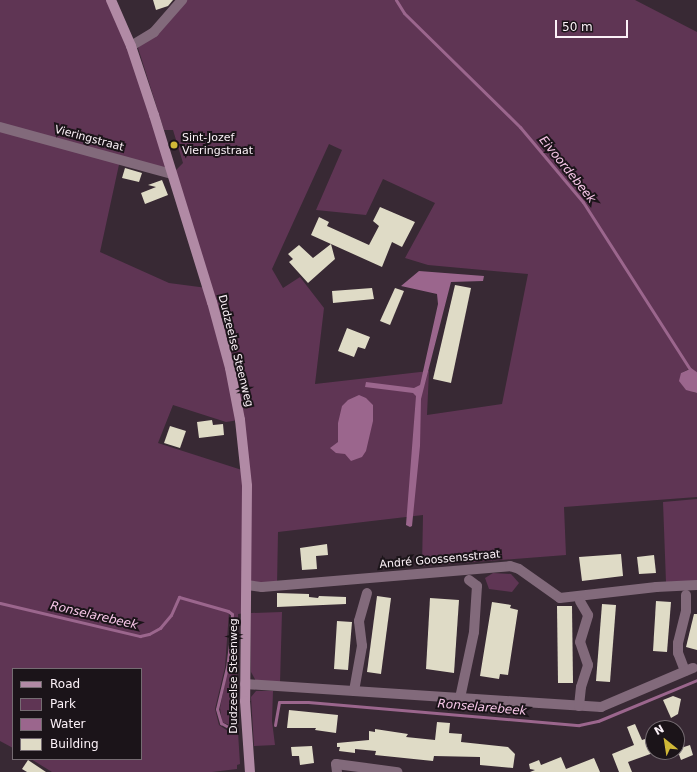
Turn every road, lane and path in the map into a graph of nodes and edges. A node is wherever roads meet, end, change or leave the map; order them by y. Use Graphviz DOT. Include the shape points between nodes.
graph roads {
  1 [pos="111,0"];
  2 [pos="182,0"];
  3 [pos="131,46"];
  4 [pos="0,127"];
  5 [pos="172,174"];
  6 [pos="469,580"];
  7 [pos="247,585"];
  8 [pos="697,585"];
  9 [pos="368,593"];
  10 [pos="686,595"];
  11 [pos="580,601"];
  12 [pos="245,684"];
  13 [pos="354,691"];
  14 [pos="460,698"];
  15 [pos="579,706"];
  16 [pos="250,772"];
  17 [pos="338,772"];
  18 [pos="397,772"];
  1 -- 3 [label="main road, Dudzeelse Steenweg"];
  2 -- 3 [label="street" via="154,32"];
  3 -- 5 [label="main road, Dudzeelse Steenweg"];
  4 -- 5 [label="street, Vieringstraat"];
  5 -- 7 [label="main road, Dudzeelse Steenweg" via="212,302 230,368 239,415 247,486"];
  6 -- 14 [label="street, André Goossensstraat" via="477,586 474,632"];
  7 -- 8 [label="street, André Goossensstraat" via="262,587 510,566 520,568 560,598"];
  7 -- 12 [label="main road, Dudzeelse Steenweg"];
  9 -- 13 [label="street" via="359,621 362,646"];
  10 -- 15 [label="street" via="686,611 678,653 689,670 601,707"];
  11 -- 15 [label="street" via="588,615 580,642 588,665 580,687"];
  12 -- 13 [label="street"];
  12 -- 16 [label="main road, Dudzeelse Steenweg"];
  13 -- 14 [label="street"];
  14 -- 15 [label="street"];
  17 -- 18 [label="street" via="336,764"];
}
